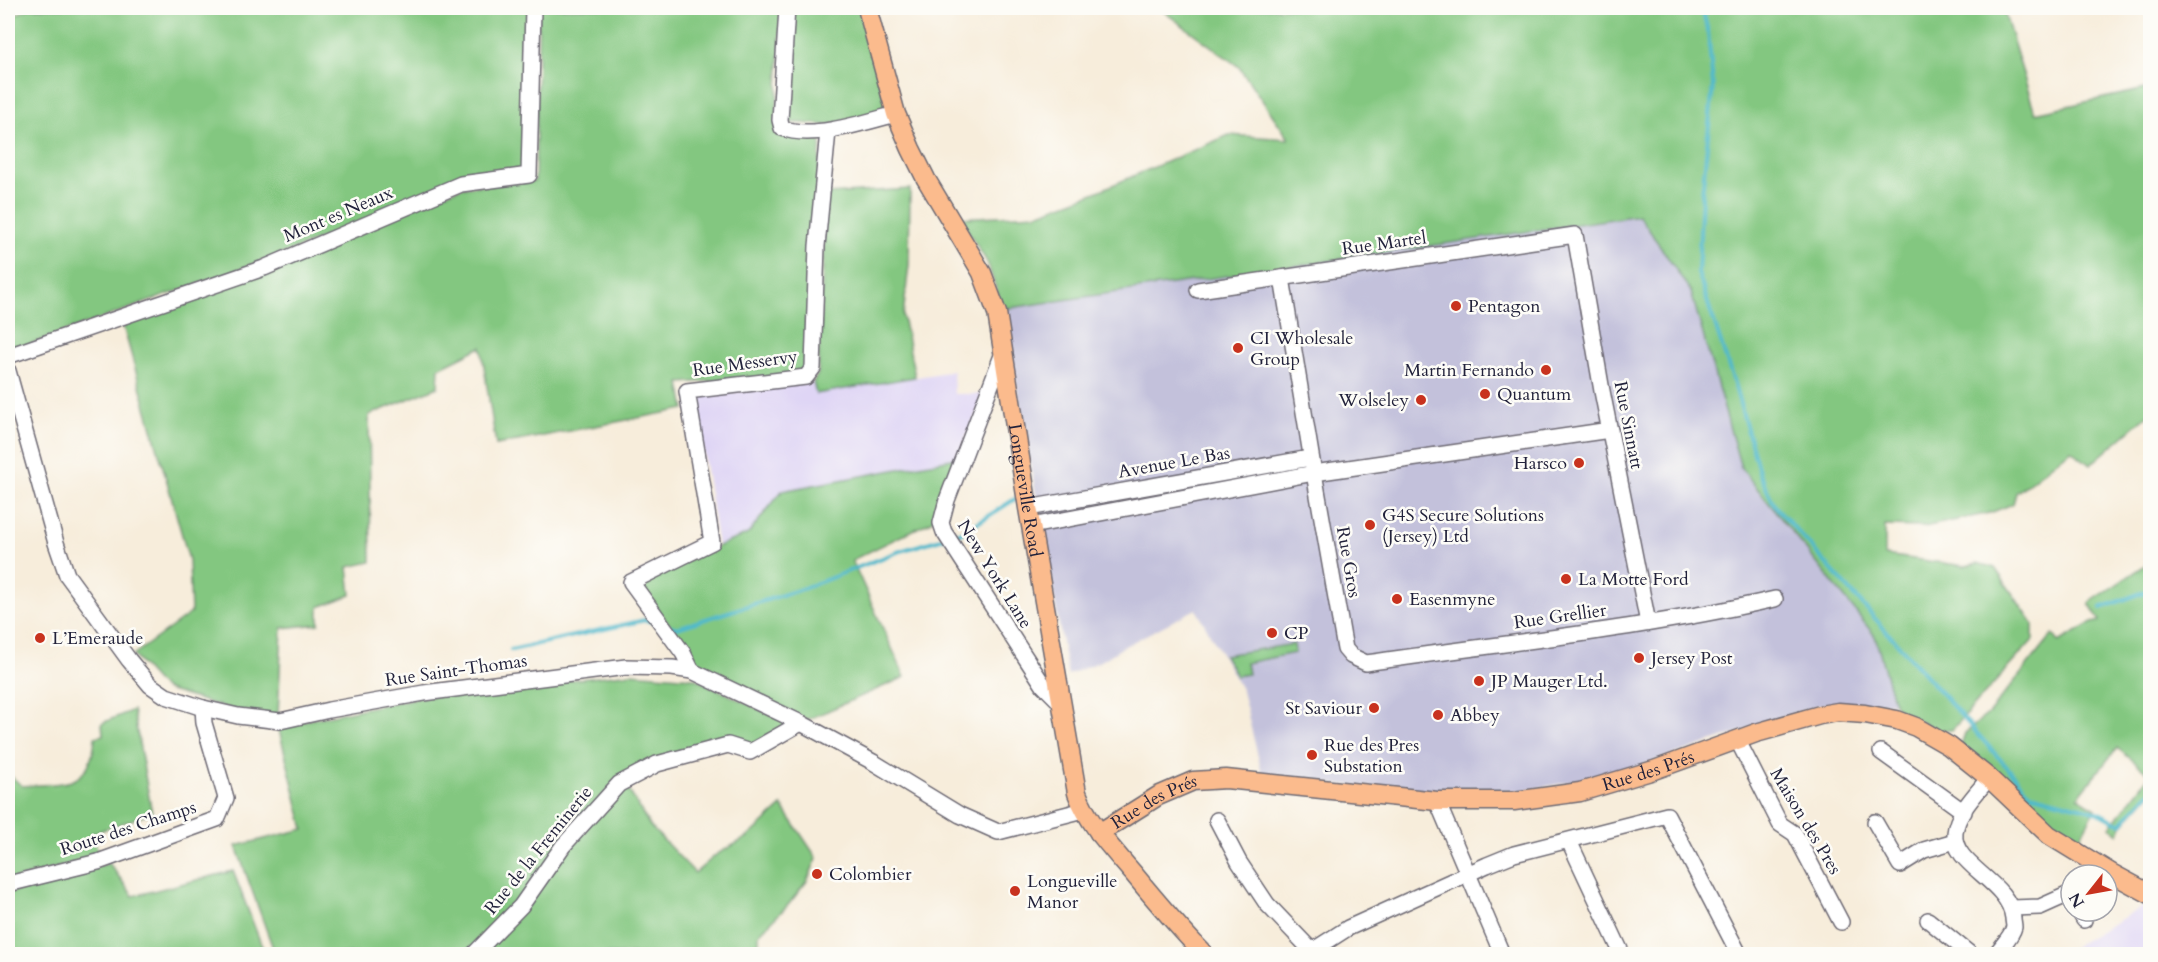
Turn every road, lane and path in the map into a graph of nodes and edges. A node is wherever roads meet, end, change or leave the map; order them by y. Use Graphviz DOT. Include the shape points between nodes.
graph roads {
  1 [pos="533,8"];
  2 [pos="788,8"];
  3 [pos="867,8"];
  4 [pos="896,114"];
  5 [pos="828,131"];
  6 [pos="1575,235"];
  7 [pos="1282,278"];
  8 [pos="1198,290"];
  9 [pos="1003,353"];
  10 [pos="8,356"];
  11 [pos="8,370"];
  12 [pos="1610,430"];
  13 [pos="1310,458"];
  14 [pos="1314,473"];
  15 [pos="1028,508"];
  16 [pos="1031,526"];
  17 [pos="1775,599"];
  18 [pos="1648,623"];
  19 [pos="1351,656"];
  20 [pos="692,671"];
  21 [pos="1061,703"];
  22 [pos="203,708"];
  23 [pos="801,723"];
  24 [pos="1737,739"];
  25 [pos="1881,752"];
  26 [pos="1989,778"];
  27 [pos="1437,801"];
  28 [pos="1084,810"];
  29 [pos="1964,812"];
  30 [pos="1217,820"];
  31 [pos="1875,822"];
  32 [pos="1099,833"];
  33 [pos="1569,841"];
  34 [pos="1955,841"];
  35 [pos="1467,874"];
  36 [pos="8,885"];
  37 [pos="2151,894"];
  38 [pos="2059,898"];
  39 [pos="2012,908"];
  40 [pos="1928,920"];
  41 [pos="1841,922"];
  42 [pos="1311,953"];
  43 [pos="474,954"];
  44 [pos="1204,954"];
  45 [pos="1502,954"];
  46 [pos="1622,954"];
  47 [pos="1736,954"];
  48 [pos="1970,954"];
  49 [pos="1996,954"];
  1 -- 10 [label="street, Mont es Neaux" via="529,175 461,184 264,268"];
  2 -- 5 [label="street" via="782,128"];
  3 -- 4 [label="main road, Longueville Road"];
  4 -- 5 [label="street"];
  4 -- 9 [label="main road, Longueville Road" via="926,179 982,273 997,313"];
  5 -- 20 [label="street, Rue Messervy" via="817,246 813,368 806,377 687,391 712,542 631,582"];
  6 -- 7 [label="street, Rue Martel"];
  6 -- 12 [label="street, Rue Sinnatt"];
  7 -- 8 [label="street, Rue Martel"];
  7 -- 13 [label="street"];
  9 -- 15 [label="main road, Longueville Road"];
  9 -- 21 [label="street, New York Lane" via="941,524 1044,686"];
  11 -- 22 [label="street, Rue Saint-Thomas" via="67,575 150,685 165,696"];
  12 -- 14 [label="street, Avenue Le Bas"];
  12 -- 18 [label="street, Rue Sinnatt"];
  13 -- 14 [label="street"];
  13 -- 15 [label="street, Avenue Le Bas"];
  14 -- 16 [label="street, Avenue Le Bas"];
  14 -- 19 [label="street, Rue Gros" via="1343,640"];
  15 -- 16 [label="main road, Longueville Road"];
  16 -- 21 [label="main road, Longueville Road"];
  17 -- 18 [label="street, Rue Grellier"];
  18 -- 19 [label="street, Rue Grellier" via="1366,663"];
  20 -- 22 [label="street, Rue Saint-Thomas" via="626,667 424,693 280,721"];
  20 -- 23 [label="street, Rue Saint-Thomas"];
  21 -- 28 [label="main road, Longueville Road" via="1077,793"];
  22 -- 36 [label="street, Route des Champs" via="226,798 217,819 98,862"];
  23 -- 28 [label="street, Rue Saint-Thomas" via="990,830 998,832"];
  23 -- 43 [label="street, Rue de la Freminerie" via="750,752 728,745 657,764 619,784 563,846 521,906"];
  24 -- 26 [label="main road, Rue des Prés" via="1838,712 1881,716 1933,736"];
  24 -- 27 [label="main road, Rue des Prés" via="1580,792 1514,801"];
  24 -- 41 [label="street, Maison des Pres" via="1780,824 1795,834"];
  25 -- 29 [label="street"];
  26 -- 29 [label="street"];
  26 -- 37 [label="main road, Rue des Prés" via="2049,835"];
  27 -- 32 [label="main road, Rue des Prés" via="1226,779 1193,781 1158,796"];
  27 -- 35 [label="street"];
  28 -- 32 [label="main road, Longueville Road"];
  29 -- 34 [label="street" via="1957,823"];
  30 -- 42 [label="street" via="1268,904"];
  31 -- 34 [label="street" via="1900,865 1924,850"];
  32 -- 44 [label="main road, Longueville Road"];
  33 -- 35 [label="street" via="1514,854"];
  33 -- 46 [label="street"];
  33 -- 47 [label="street" via="1666,815"];
  34 -- 39 [label="street" via="1968,861 2002,892"];
  35 -- 42 [label="street" via="1348,928"];
  35 -- 45 [label="street"];
  38 -- 39 [label="street" via="2040,907"];
  39 -- 49 [label="street" via="2014,928"];
  40 -- 48 [label="street"];
}
